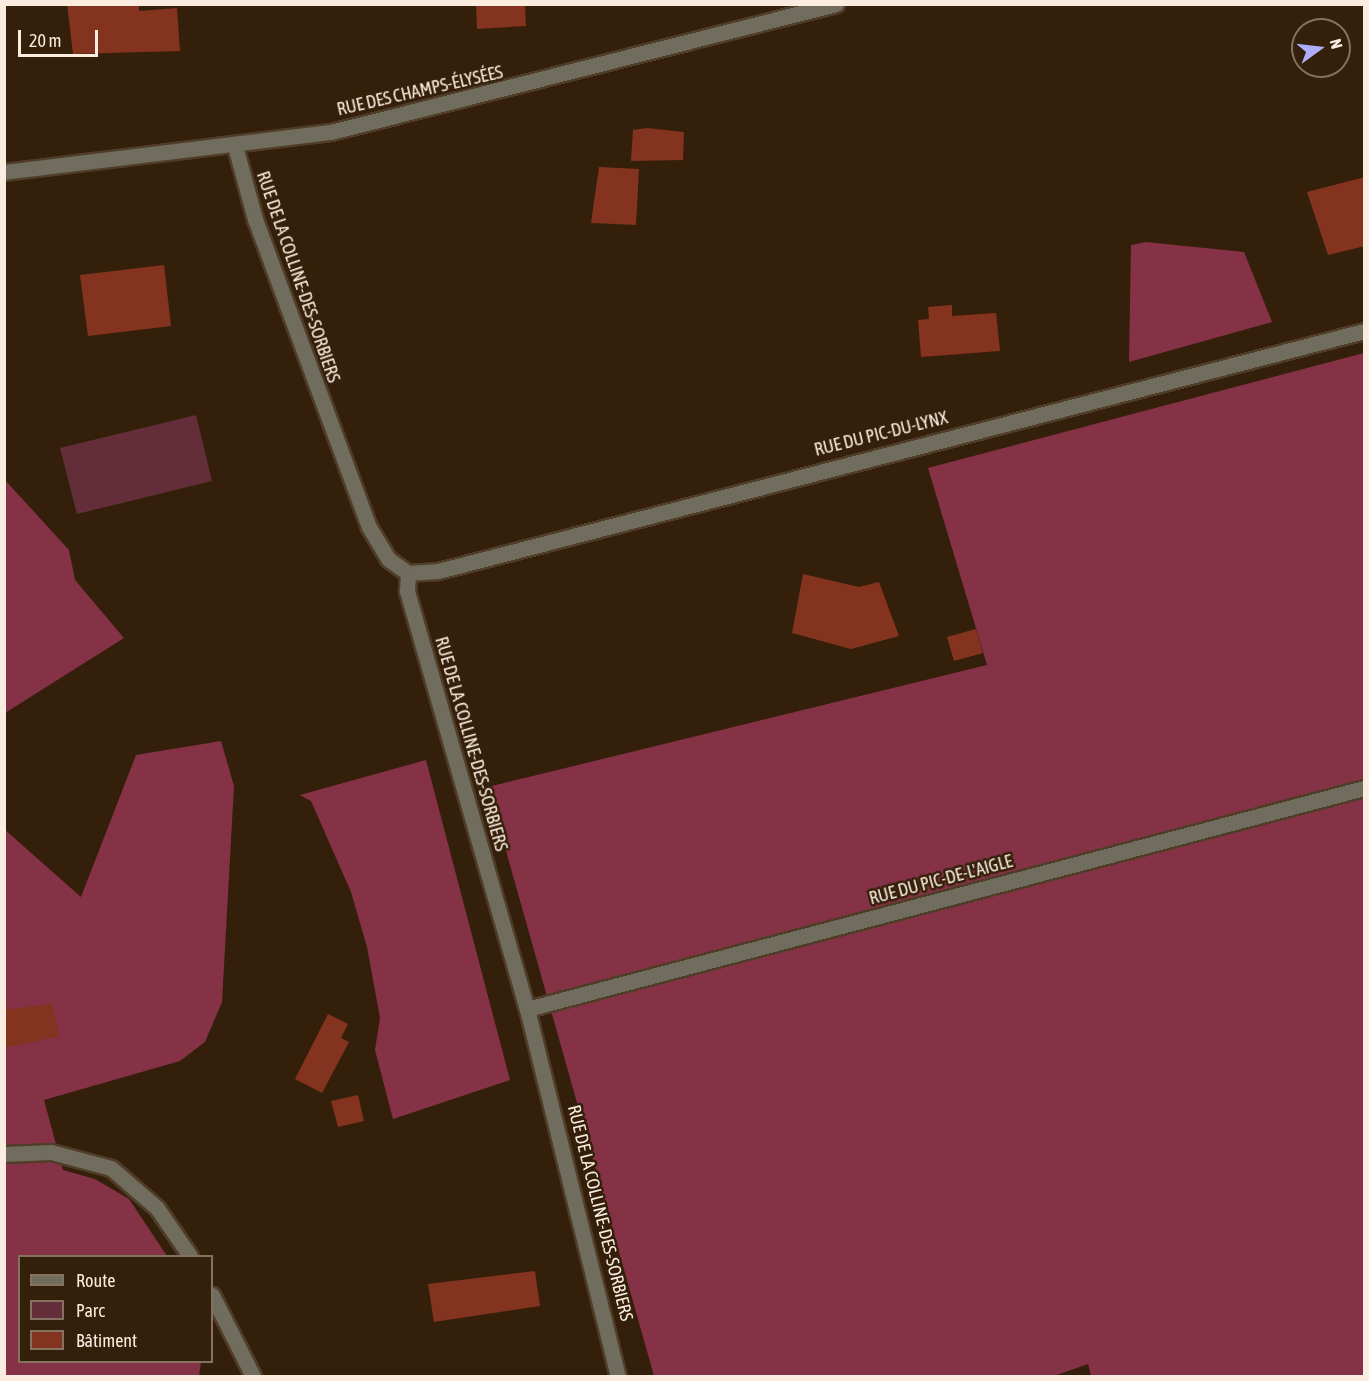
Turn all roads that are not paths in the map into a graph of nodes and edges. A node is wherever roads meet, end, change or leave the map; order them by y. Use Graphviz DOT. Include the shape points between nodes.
graph roads {
  1 [pos="836,4"];
  2 [pos="235,146"];
  3 [pos="4,172"];
  4 [pos="1365,331"];
  5 [pos="408,573"];
  6 [pos="1365,788"];
  7 [pos="527,1009"];
  8 [pos="4,1154"];
  9 [pos="189,1255"];
  10 [pos="213,1297"];
  11 [pos="253,1377"];
  12 [pos="618,1377"];
  1 -- 2 [label="street, RUE DES CHAMPS-ÉLYSÉES" via="448,106 331,132"];
  2 -- 3 [label="street, RUE DES CHAMPS-ÉLYSÉES"];
  2 -- 5 [label="street, RUE DE LA COLLINE-DES-SORBIERS" via="255,219 369,527 388,559"];
  4 -- 5 [label="street, RUE DU PIC-DU-LYNX" via="438,571"];
  5 -- 7 [label="street, RUE DE LA COLLINE-DES-SORBIERS" via="407,591"];
  6 -- 7 [label="street, RUE DU PIC-DE-L'AIGLE"];
  7 -- 12 [label="street, RUE DE LA COLLINE-DES-SORBIERS"];
  8 -- 9 [label="street" via="62,1153 111,1168 157,1208"];
  10 -- 11 [label="street"];
}
